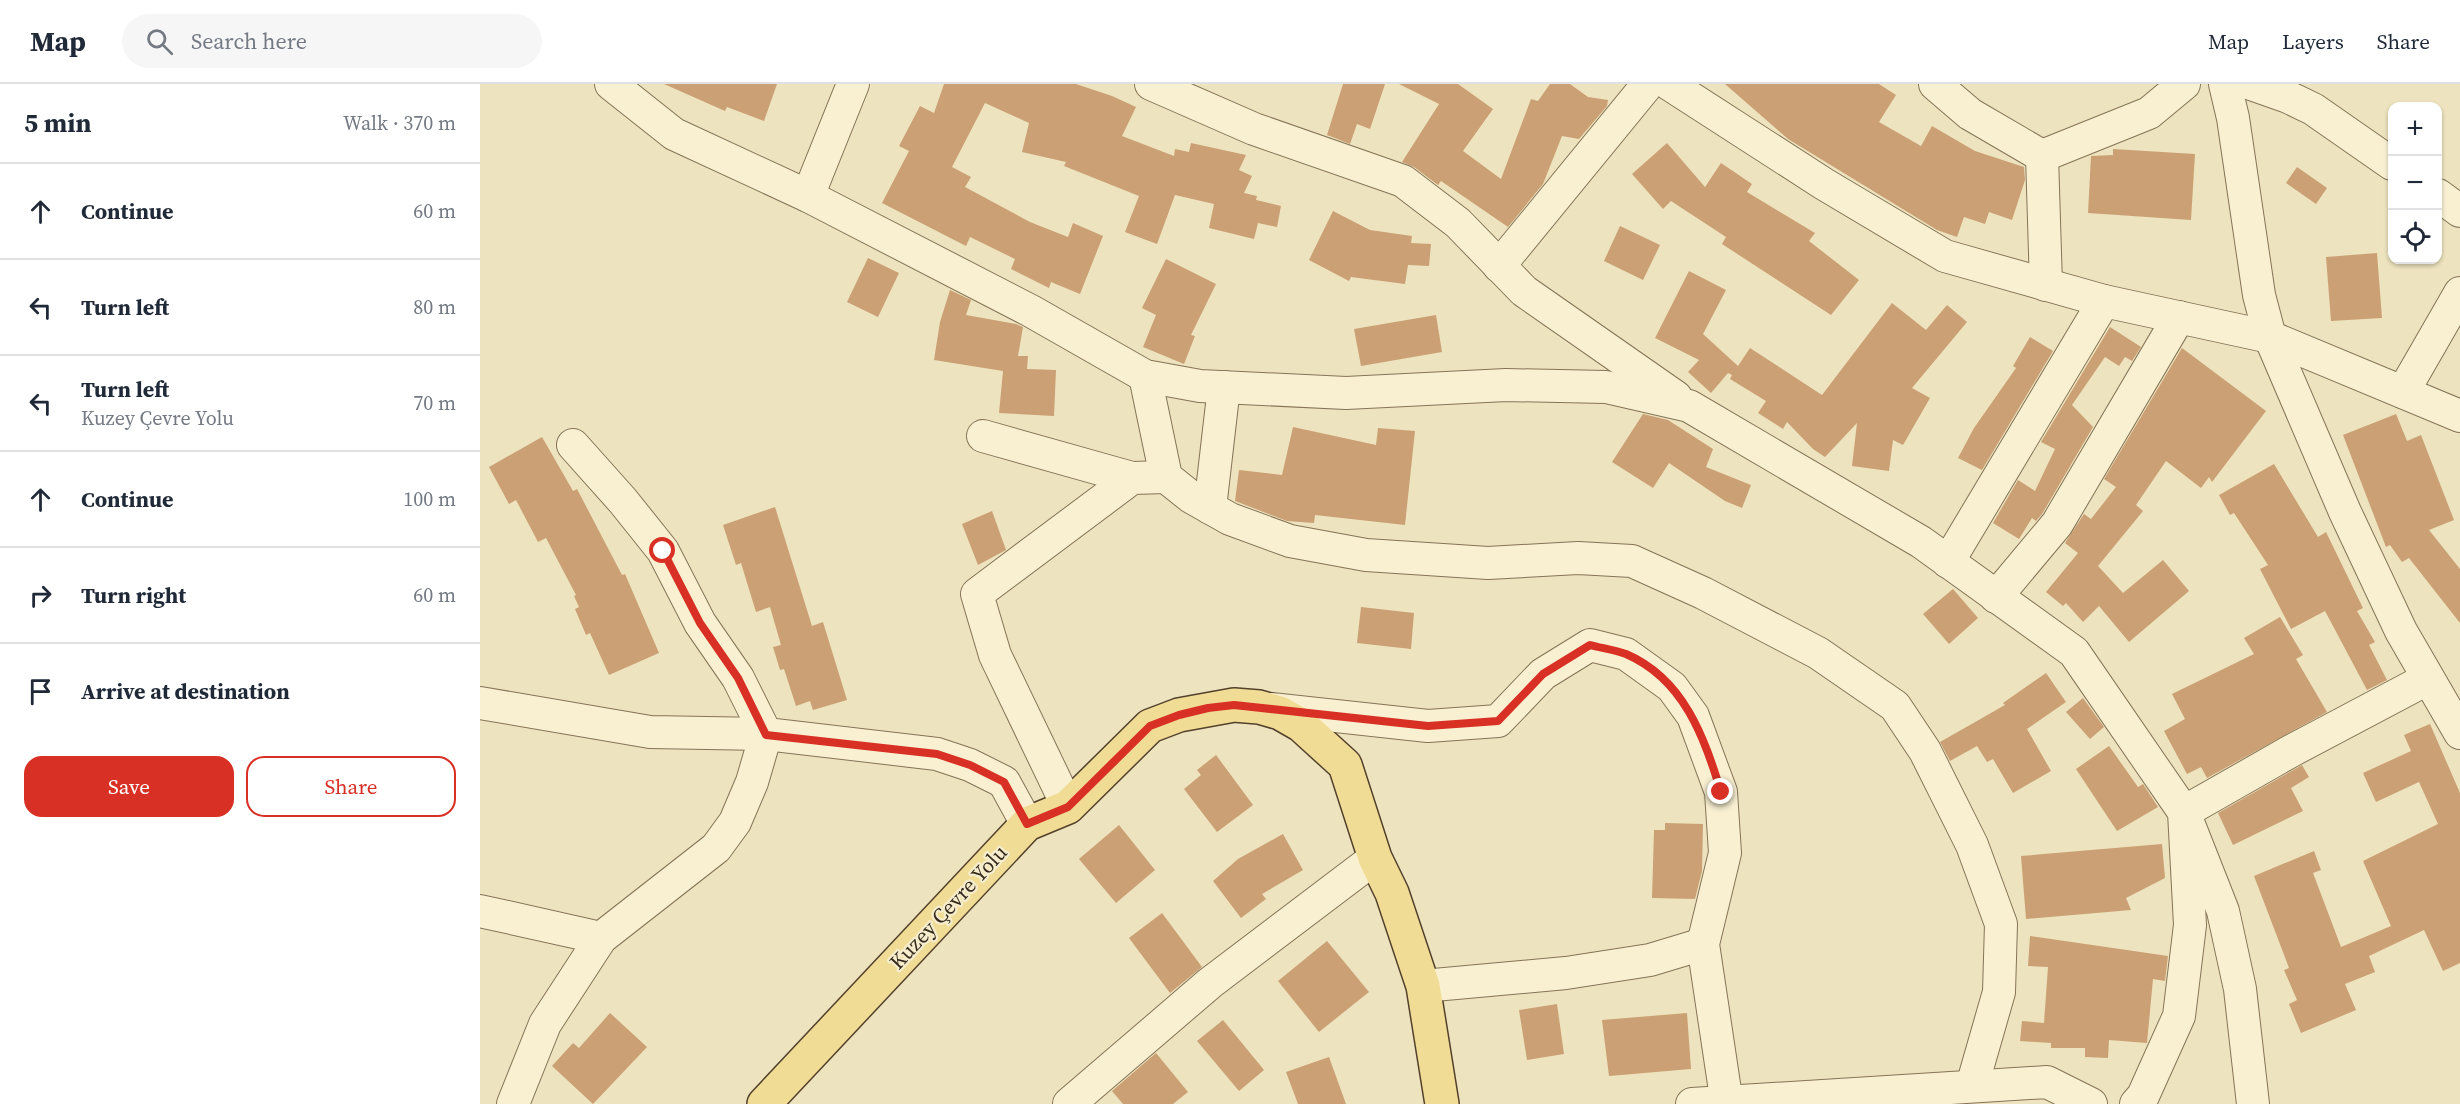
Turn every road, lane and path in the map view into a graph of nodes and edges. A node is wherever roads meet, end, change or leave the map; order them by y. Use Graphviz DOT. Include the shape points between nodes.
graph roads {
  1 [pos="611,84"];
  2 [pos="853,84"];
  3 [pos="1151,84"];
  4 [pos="1648,84"];
  5 [pos="1669,84"];
  6 [pos="1935,84"];
  7 [pos="2184,84"];
  8 [pos="2197,84"];
  9 [pos="2225,84"];
  10 [pos="2251,84"];
  11 [pos="2233,118"];
  12 [pos="2042,156"];
  13 [pos="2388,161"];
  14 [pos="808,196"];
  15 [pos="2442,198"];
  16 [pos="2460,211"];
  17 [pos="1499,266"];
  18 [pos="2046,285"];
  19 [pos="2460,293"];
  20 [pos="2104,301"];
  21 [pos="2179,316"];
  22 [pos="2270,337"];
  23 [pos="1145,376"];
  24 [pos="1224,387"];
  25 [pos="2403,392"];
  26 [pos="1689,406"];
  27 [pos="2460,416"];
  28 [pos="982,436"];
  29 [pos="573,446"];
  30 [pos="1166,477"];
  31 [pos="1132,478"];
  32 [pos="1210,508"];
  33 [pos="1948,562"];
  34 [pos="1996,597"];
  35 [pos="2427,679"];
  36 [pos="480,703"];
  37 [pos="1259,707"];
  38 [pos="2460,734"];
  39 [pos="766,735"];
  40 [pos="1068,807"];
  41 [pos="2184,812"];
  42 [pos="1027,824"];
  43 [pos="1375,858"];
  44 [pos="480,911"];
  45 [pos="601,938"];
  46 [pos="1703,944"];
  47 [pos="1423,986"];
  48 [pos="1972,1086"];
  49 [pos="1727,1102"];
  50 [pos="513,1104"];
  51 [pos="764,1104"];
  52 [pos="1069,1104"];
  53 [pos="1442,1104"];
  54 [pos="1692,1104"];
  55 [pos="2091,1104"];
  56 [pos="2136,1104"];
  57 [pos="2253,1104"];
  1 -- 14 [label="street" via="674,134"];
  2 -- 14 [label="street"];
  3 -- 17 [label="street" via="1254,129 1403,180 1458,223"];
  4 -- 17 [label="street"];
  5 -- 18 [label="street" via="1945,256"];
  6 -- 12 [label="street" via="1970,114"];
  7 -- 12 [label="street" via="2149,112"];
  8 -- 11 [label="street"];
  9 -- 11 [label="street"];
  10 -- 13 [label="street" via="2313,109"];
  11 -- 22 [label="street" via="2259,295"];
  12 -- 18 [label="street"];
  14 -- 23 [label="street" via="1031,311"];
  15 -- 16 [label="street"];
  17 -- 26 [label="street" via="1524,291"];
  18 -- 20 [label="street"];
  19 -- 25 [label="street"];
  20 -- 21 [label="street"];
  20 -- 33 [label="street"];
  21 -- 22 [label="street"];
  21 -- 34 [label="street" via="2057,524"];
  22 -- 25 [label="street"];
  22 -- 35 [label="street" via="2345,512"];
  23 -- 24 [label="street"];
  23 -- 30 [label="street"];
  24 -- 26 [label="street" via="1346,393 1506,385 1605,387"];
  24 -- 32 [label="street"];
  25 -- 27 [label="street"];
  26 -- 33 [label="street" via="1921,542"];
  28 -- 31 [label="street"];
  29 -- 39 [label="street" via="663,551 700,623 738,678"];
  30 -- 31 [label="street"];
  30 -- 32 [label="street"];
  31 -- 40 [label="street" via="977,594 995,655"];
  32 -- 48 [label="street" via="1290,542 1366,555 1488,563 1578,558 1632,561 1818,653 1895,706 1925,751 1972,845 2001,924 1999,992"];
  33 -- 34 [label="street"];
  34 -- 41 [label="street" via="2074,652"];
  35 -- 38 [label="street"];
  35 -- 41 [label="street"];
  36 -- 39 [label="street" via="650,732"];
  37 -- 40 [label="main road, Kuzey Çevre Yolu" via="1208,708 1150,726"];
  37 -- 43 [label="main road, Kuzey Çevre Yolu" via="1281,713 1301,725 1345,765"];
  37 -- 46 [label="street" via="1428,726 1498,721 1543,674 1590,645 1626,654 1672,687 1693,716 1721,792 1725,853"];
  39 -- 42 [label="street" via="937,754 970,765 1004,782"];
  39 -- 45 [label="street" via="735,822 716,848"];
  40 -- 42 [label="main road, Kuzey Çevre Yolu"];
  41 -- 56 [label="street" via="2190,925 2179,1016"];
  41 -- 57 [label="street" via="2223,911 2240,989"];
  42 -- 51 [label="main road, Kuzey Çevre Yolu"];
  43 -- 47 [label="main road, Kuzey Çevre Yolu" via="1392,893"];
  43 -- 52 [label="street" via="1210,983"];
  44 -- 45 [label="street"];
  45 -- 50 [label="street" via="545,1024"];
  46 -- 47 [label="street" via="1650,960 1566,973"];
  46 -- 49 [label="street"];
  47 -- 53 [label="main road, Kuzey Çevre Yolu"];
  48 -- 49 [label="street"];
  48 -- 55 [label="street" via="2047,1082"];
  49 -- 54 [label="street"];
}
